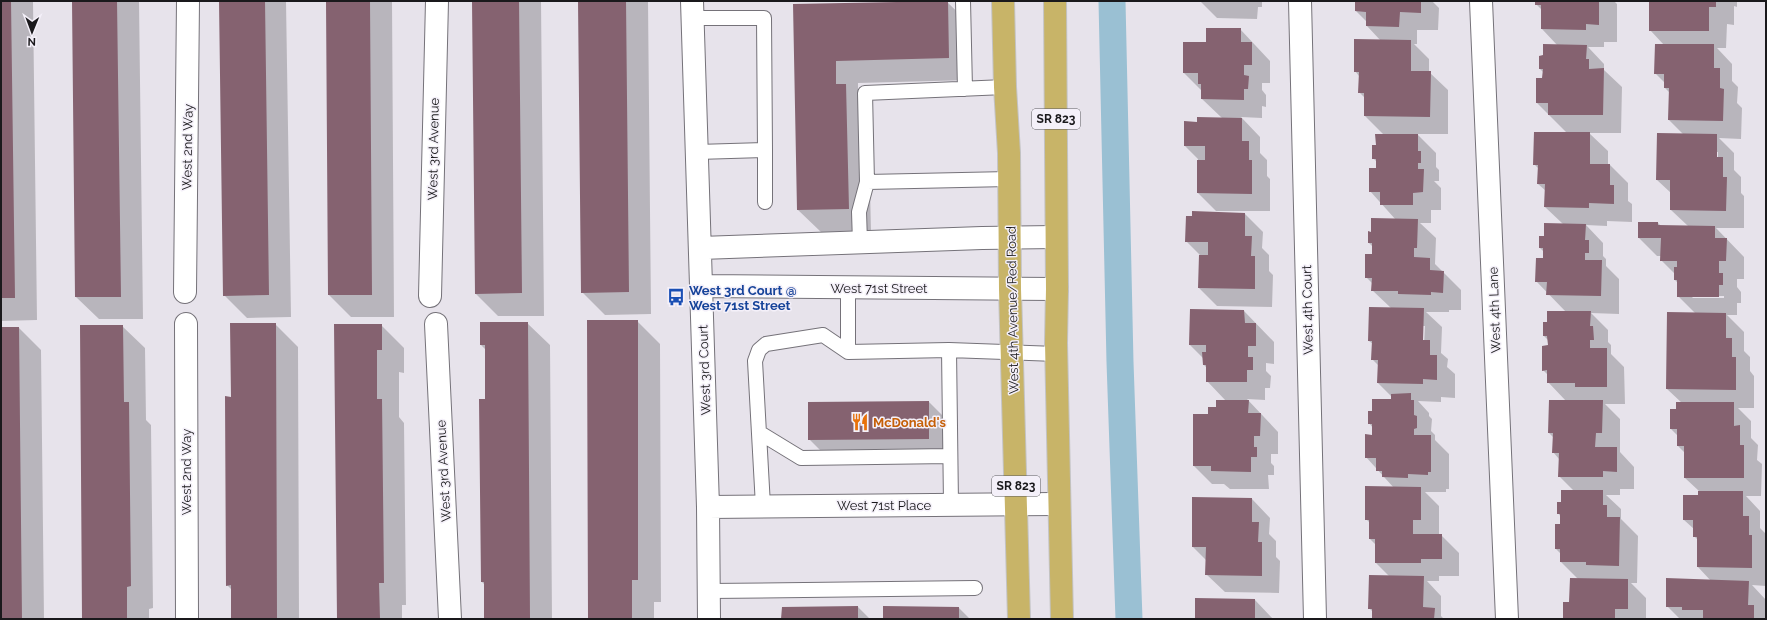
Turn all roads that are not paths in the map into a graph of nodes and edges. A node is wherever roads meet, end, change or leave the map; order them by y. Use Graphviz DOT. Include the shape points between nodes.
graph roads {
  1 [pos="188,1"];
  2 [pos="437,1"];
  3 [pos="963,1"];
  4 [pos="1003,1"];
  5 [pos="1055,1"];
  6 [pos="1300,1"];
  7 [pos="1481,1"];
  8 [pos="692,10"];
  9 [pos="1005,87"];
  10 [pos="965,89"];
  11 [pos="765,150"];
  12 [pos="697,152"];
  13 [pos="1009,179"];
  14 [pos="867,182"];
  15 [pos="765,202"];
  16 [pos="1010,237"];
  17 [pos="1056,237"];
  18 [pos="860,242"];
  19 [pos="701,248"];
  20 [pos="702,286"];
  21 [pos="848,288"];
  22 [pos="1010,289"];
  23 [pos="1057,289"];
  24 [pos="185,292"];
  25 [pos="430,296"];
  26 [pos="186,324"];
  27 [pos="436,324"];
  28 [pos="949,350"];
  29 [pos="848,352"];
  30 [pos="1012,353"];
  31 [pos="1056,354"];
  32 [pos="760,433"];
  33 [pos="950,456"];
  34 [pos="950,504"];
  35 [pos="1016,504"];
  36 [pos="1059,504"];
  37 [pos="763,506"];
  38 [pos="708,507"];
  39 [pos="975,588"];
  40 [pos="709,591"];
  41 [pos="187,619"];
  42 [pos="450,619"];
  43 [pos="709,619"];
  44 [pos="1019,619"];
  45 [pos="1062,619"];
  46 [pos="1315,619"];
  47 [pos="1507,619"];
  1 -- 24 [label="street, West 2nd Way"];
  2 -- 25 [label="street, West 3rd Avenue"];
  3 -- 10 [label="lane"];
  4 -- 9 [label="main road, West 4th Avenue/Red Road / SR 823"];
  5 -- 17 [label="main road, SR 823"];
  6 -- 46 [label="street, West 4th Court"];
  7 -- 47 [label="street, West 4th Lane"];
  8 -- 11 [label="lane" via="764,18"];
  8 -- 12 [label="street, West 3rd Court"];
  9 -- 10 [label="lane"];
  9 -- 13 [label="main road, West 4th Avenue/Red Road / SR 823"];
  10 -- 14 [label="lane" via="865,93"];
  11 -- 12 [label="lane"];
  11 -- 15 [label="lane"];
  12 -- 19 [label="street, West 3rd Court"];
  13 -- 14 [label="lane"];
  13 -- 16 [label="main road, West 4th Avenue/Red Road / SR 823"];
  14 -- 18 [label="lane" via="859,212"];
  16 -- 17 [label="street"];
  16 -- 18 [label="street"];
  16 -- 22 [label="main road, West 4th Avenue/Red Road / SR 823"];
  17 -- 23 [label="main road, SR 823"];
  18 -- 19 [label="street"];
  19 -- 20 [label="street, West 3rd Court"];
  20 -- 21 [label="street, West 71st Street"];
  20 -- 38 [label="street, West 3rd Court"];
  21 -- 22 [label="street, West 71st Street"];
  21 -- 29 [label="lane"];
  22 -- 23 [label="street, West 71st Street"];
  22 -- 30 [label="main road, West 4th Avenue/Red Road / SR 823"];
  23 -- 31 [label="main road, SR 823"];
  26 -- 41 [label="street, West 2nd Way"];
  27 -- 42 [label="street, West 3rd Avenue"];
  28 -- 29 [label="lane"];
  28 -- 30 [label="lane"];
  28 -- 33 [label="lane"];
  29 -- 32 [label="lane" via="823,335 766,344 759,350 755,361"];
  30 -- 31 [label="lane"];
  30 -- 35 [label="main road, West 4th Avenue/Red Road / SR 823"];
  31 -- 36 [label="main road, SR 823"];
  32 -- 33 [label="lane" via="801,458"];
  32 -- 37 [label="lane"];
  33 -- 34 [label="lane"];
  34 -- 35 [label="street, West 71st Place"];
  34 -- 37 [label="street, West 71st Place"];
  35 -- 36 [label="street, West 71st Place"];
  35 -- 44 [label="main road, West 4th Avenue/Red Road / SR 823"];
  36 -- 45 [label="main road, SR 823"];
  37 -- 38 [label="street, West 71st Place"];
  38 -- 40 [label="street, West 3rd Court"];
  39 -- 40 [label="lane"];
  40 -- 43 [label="street, West 3rd Court"];
}
